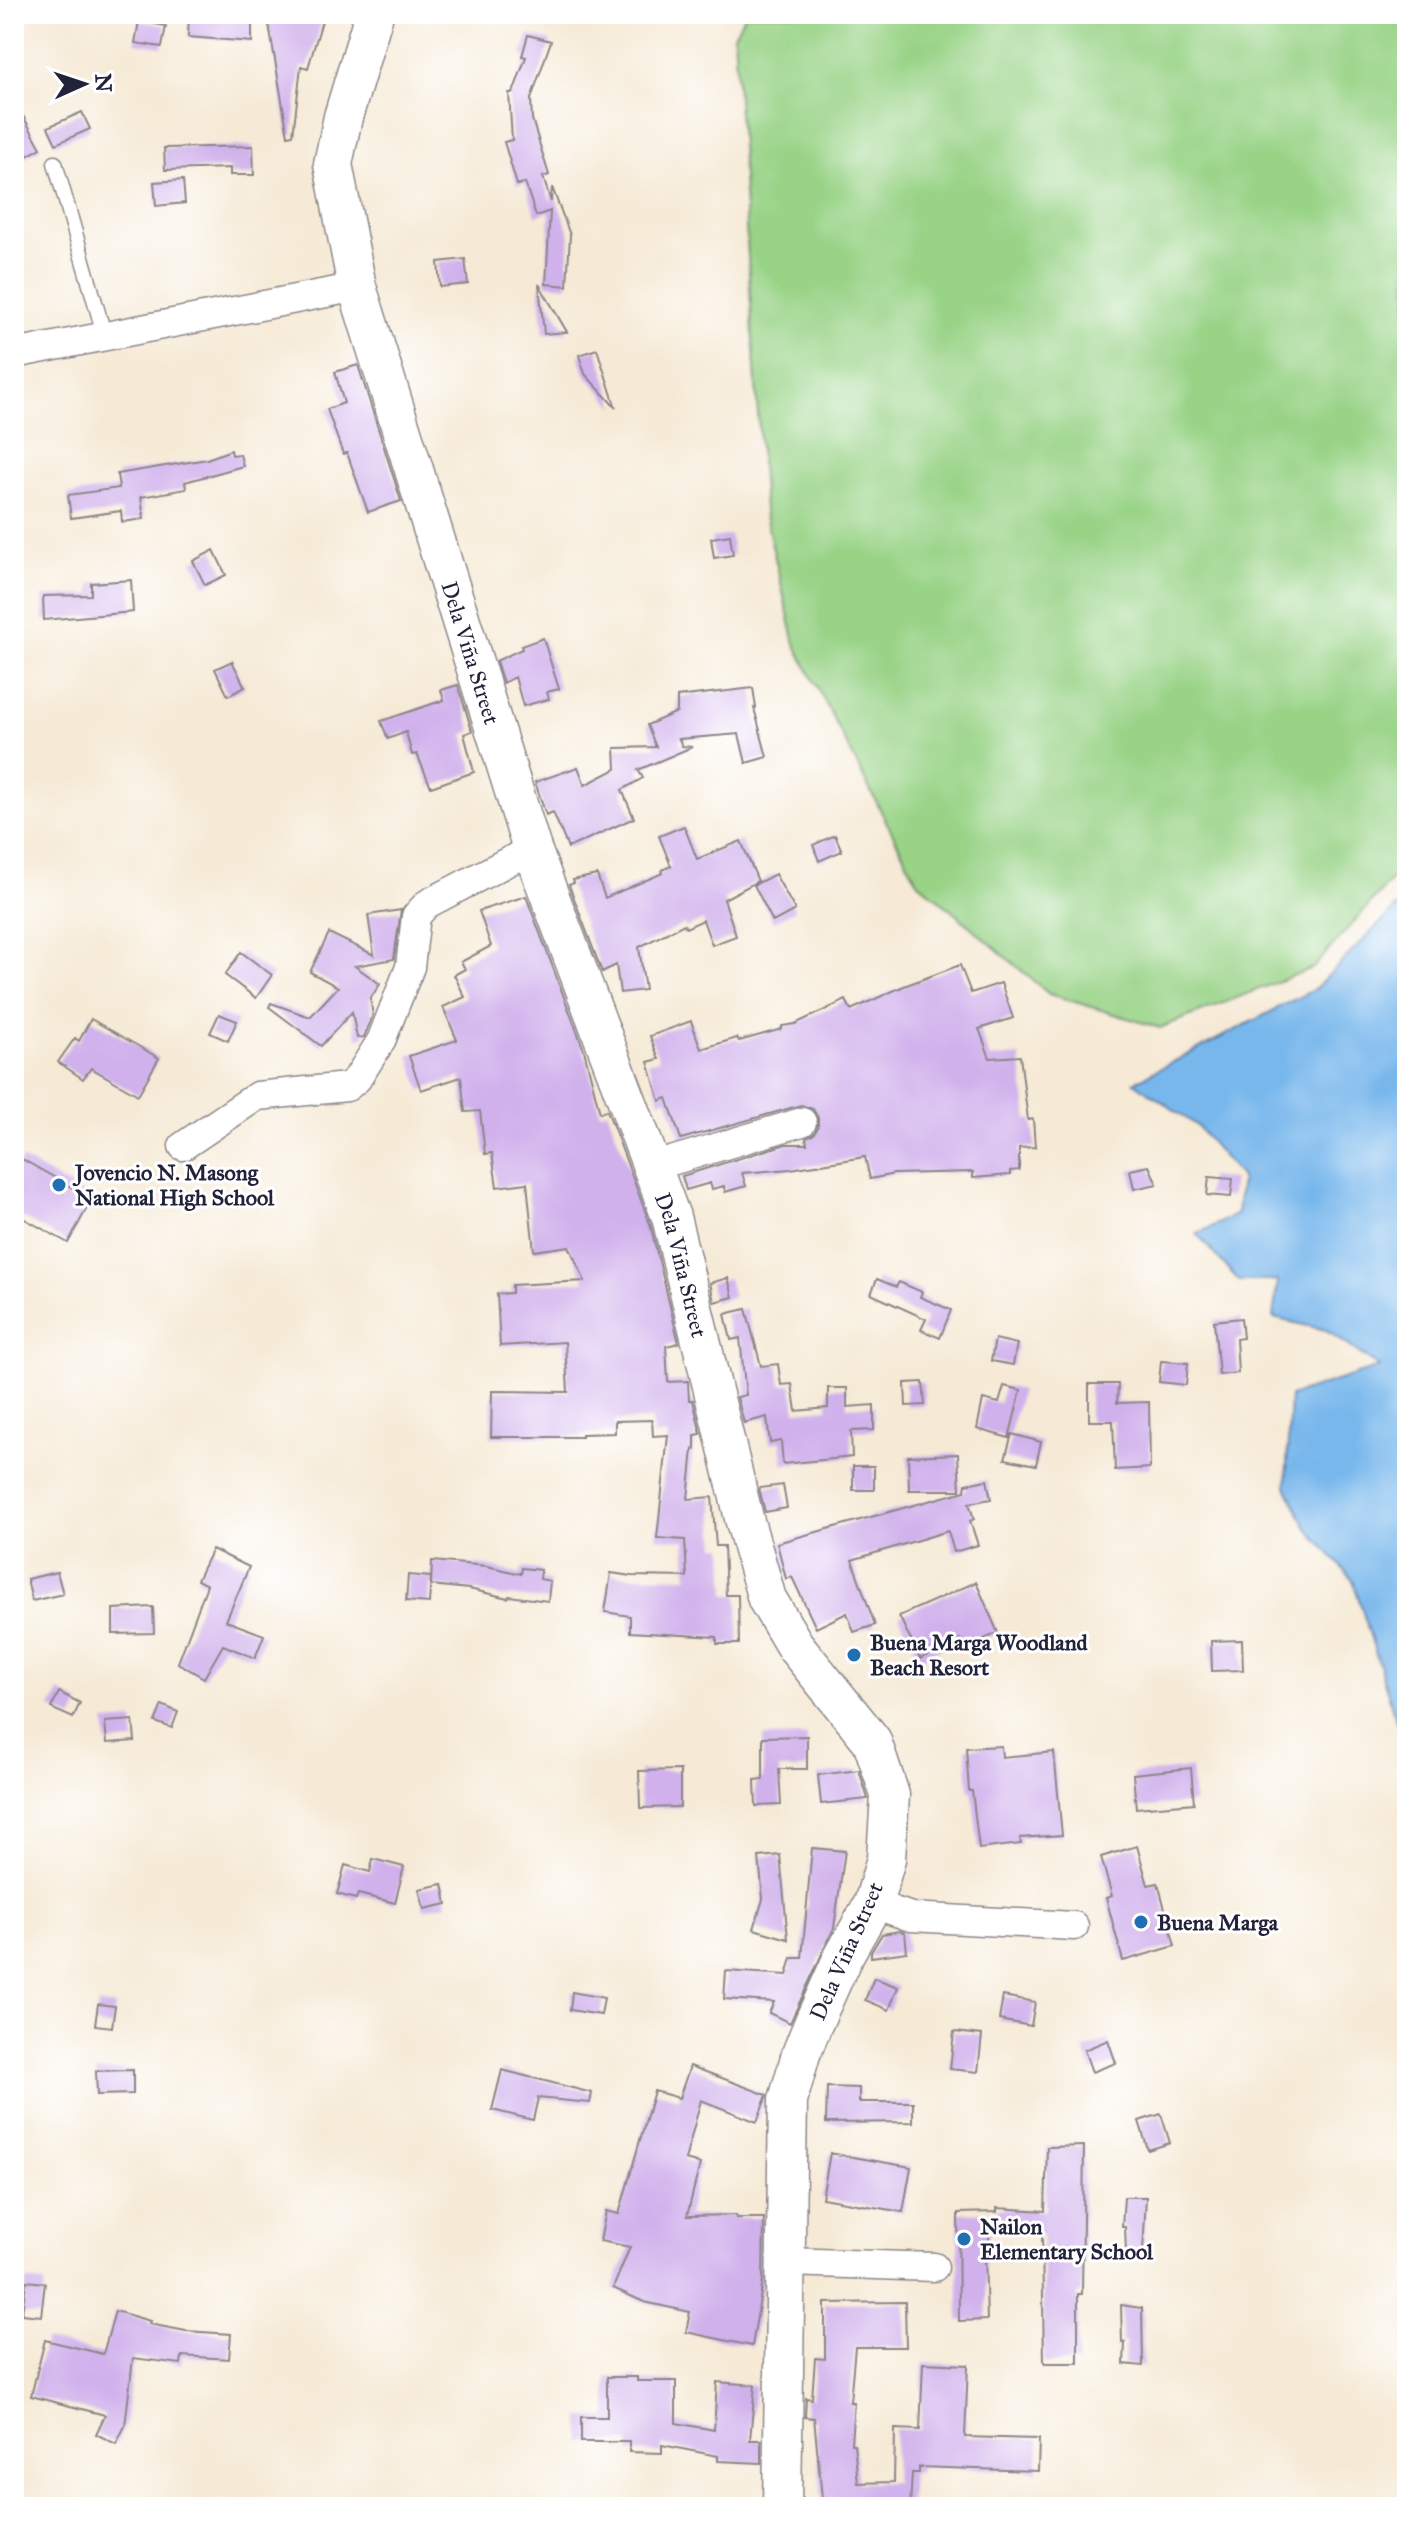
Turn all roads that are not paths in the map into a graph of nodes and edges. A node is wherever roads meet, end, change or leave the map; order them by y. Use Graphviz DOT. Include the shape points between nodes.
graph roads {
  1 [pos="374,14"];
  2 [pos="55,163"];
  3 [pos="357,287"];
  4 [pos="105,337"];
  5 [pos="14,354"];
  6 [pos="532,849"];
  7 [pos="802,1122"];
  8 [pos="183,1146"];
  9 [pos="651,1167"];
  10 [pos="873,1904"];
  11 [pos="1074,1926"];
  12 [pos="788,2262"];
  13 [pos="934,2267"];
  14 [pos="782,2507"];
  1 -- 3 [label="street, Dela Viña Street" via="333,164"];
  2 -- 4 [label="lane"];
  3 -- 4 [label="street"];
  3 -- 6 [label="street, Dela Viña Street"];
  4 -- 5 [label="street"];
  6 -- 8 [label="street" via="427,904 416,916 410,967 381,1041 357,1079 347,1087 257,1096"];
  6 -- 9 [label="street, Dela Viña Street"];
  7 -- 9 [label="street"];
  9 -- 10 [label="street, Dela Viña Street" via="680,1249 767,1599 795,1646 872,1741 890,1795 886,1859"];
  10 -- 11 [label="street" via="911,1917"];
  10 -- 12 [label="street, Dela Viña Street" via="813,2024 788,2100"];
  12 -- 13 [label="street"];
  12 -- 14 [label="street, Dela Viña Street"];
}
